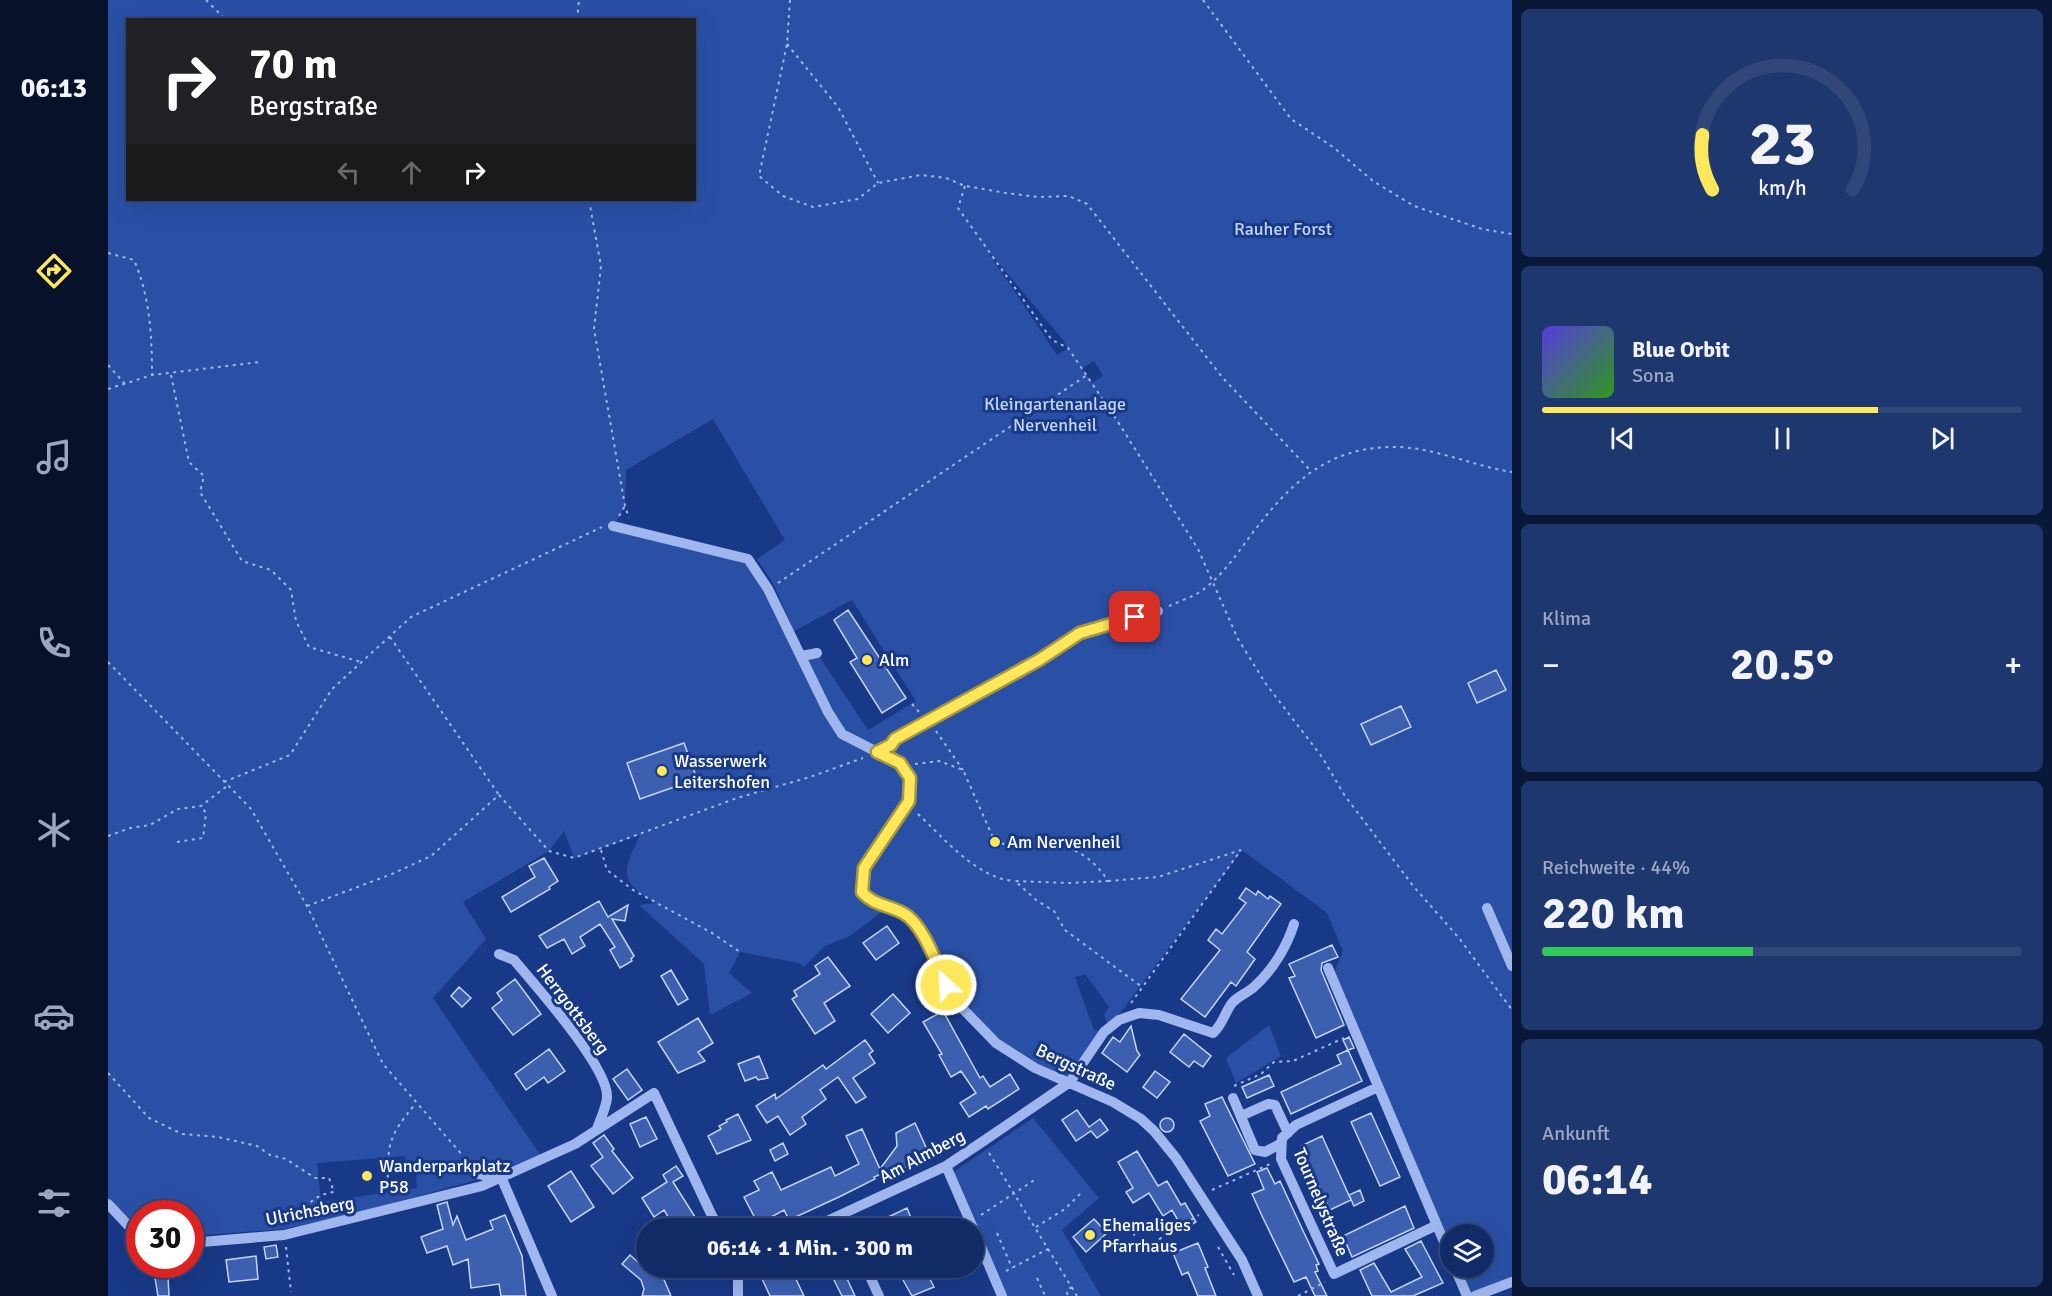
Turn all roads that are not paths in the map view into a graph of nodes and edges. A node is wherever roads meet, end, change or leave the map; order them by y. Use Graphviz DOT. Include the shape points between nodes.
graph roads {
  1 [pos="613,526"];
  2 [pos="1158,611"];
  3 [pos="818,653"];
  4 [pos="802,656"];
  5 [pos="877,752"];
  6 [pos="1491,911"];
  7 [pos="1294,924"];
  8 [pos="499,954"];
  9 [pos="1512,966"];
  10 [pos="1328,968"];
  11 [pos="1070,1082"];
  12 [pos="1378,1087"];
  13 [pos="1233,1098"];
  14 [pos="1240,1116"];
  15 [pos="597,1129"];
  16 [pos="1288,1133"];
  17 [pos="1280,1144"];
  18 [pos="946,1166"];
  19 [pos="478,1174"];
  20 [pos="502,1179"];
  21 [pos="108,1204"];
  22 [pos="842,1215"];
  23 [pos="713,1218"];
  24 [pos="835,1218"];
  25 [pos="843,1218"];
  26 [pos="968,1218"];
  27 [pos="126,1223"];
  28 [pos="1437,1225"];
  29 [pos="1440,1232"];
  30 [pos="204,1242"];
  31 [pos="984,1255"];
  32 [pos="738,1278"];
  33 [pos="871,1278"];
  34 [pos="1459,1278"];
  35 [pos="1512,1282"];
  36 [pos="552,1296"];
  37 [pos="738,1296"];
  38 [pos="879,1296"];
  39 [pos="1002,1296"];
  40 [pos="1258,1296"];
  41 [pos="1467,1296"];
  42 [pos="1475,1296"];
  1 -- 4 [label="street" via="748,559"];
  2 -- 5 [label="street" via="1080,633"];
  3 -- 4 [label="street"];
  4 -- 5 [label="street" via="842,734"];
  5 -- 11 [label="street, Bergstraße" via="900,763 910,778 907,805 864,868 862,892 870,901 906,914 923,934 946,985 962,1008 996,1043 1035,1068"];
  6 -- 9 [label="street"];
  7 -- 11 [label="street" via="1287,945 1255,986 1225,1012 1218,1029 1212,1033 1159,1015 1139,1013 1119,1020 1104,1032"];
  8 -- 15 [label="street, Herrgottsberg" via="514,960 604,1078 607,1098"];
  10 -- 12 [label="street"];
  11 -- 18 [label="street, Am Almberg"];
  11 -- 40 [label="street, Bergstraße" via="1141,1119 1176,1158 1242,1260"];
  12 -- 16 [label="street, Tournelystraße"];
  12 -- 28 [label="street"];
  13 -- 14 [label="street"];
  14 -- 16 [label="street" via="1268,1104 1275,1105"];
  14 -- 17 [label="street" via="1255,1150 1264,1152"];
  15 -- 20 [label="street" via="547,1159"];
  15 -- 23 [label="street" via="654,1093"];
  16 -- 17 [label="street, Tournelystraße"];
  17 -- 28 [label="street, Tournelystraße" via="1281,1159 1334,1274"];
  18 -- 22 [label="street, Am Almberg"];
  18 -- 26 [label="street"];
  19 -- 20 [label="street"];
  20 -- 30 [label="street, Ulrichsberg" via="367,1217 288,1234"];
  20 -- 36 [label="street"];
  21 -- 27 [label="street"];
  22 -- 24 [label="street, Am Almberg"];
  22 -- 25 [label="street"];
  28 -- 29 [label="street"];
  31 -- 39 [label="street"];
  32 -- 37 [label="street"];
  33 -- 38 [label="street"];
  34 -- 41 [label="street"];
  35 -- 42 [label="street"];
}
